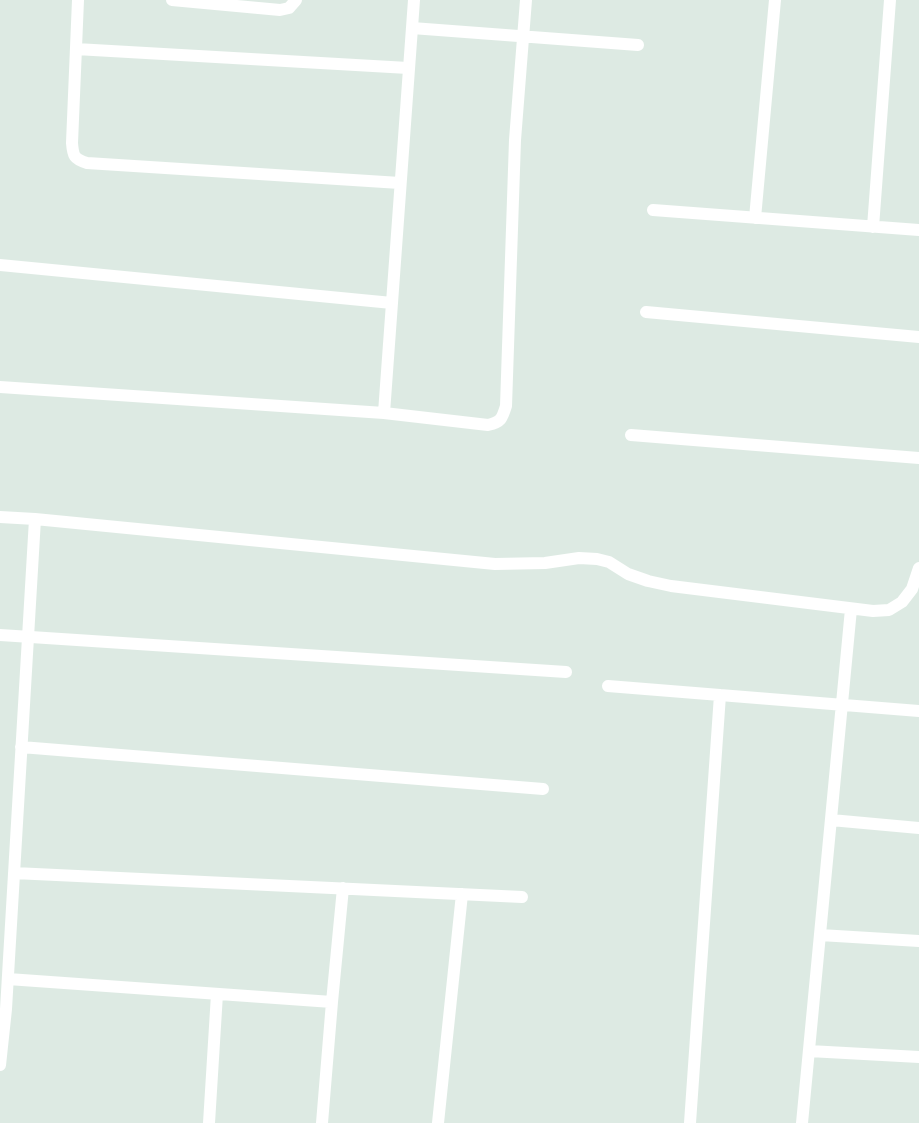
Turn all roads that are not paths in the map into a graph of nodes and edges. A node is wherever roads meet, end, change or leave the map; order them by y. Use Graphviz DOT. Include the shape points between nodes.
graph roads {
  1 [pos="78,0"];
  2 [pos="172,0"];
  3 [pos="296,0"];
  4 [pos="414,0"];
  5 [pos="526,0"];
  6 [pos="775,0"];
  7 [pos="890,0"];
  8 [pos="412,28"];
  9 [pos="523,37"];
  10 [pos="638,45"];
  11 [pos="76,49"];
  12 [pos="408,68"];
  13 [pos="400,182"];
  14 [pos="653,210"];
  15 [pos="754,218"];
  16 [pos="873,227"];
  17 [pos="919,230"];
  18 [pos="0,265"];
  19 [pos="392,303"];
  20 [pos="646,312"];
  21 [pos="919,337"];
  22 [pos="0,388"];
  23 [pos="384,413"];
  24 [pos="631,435"];
  25 [pos="919,458"];
  26 [pos="0,517"];
  27 [pos="35,519"];
  28 [pos="919,568"];
  29 [pos="851,608"];
  30 [pos="0,635"];
  31 [pos="28,637"];
  32 [pos="566,672"];
  33 [pos="608,686"];
  34 [pos="720,695"];
  35 [pos="842,705"];
  36 [pos="919,711"];
  37 [pos="21,747"];
  38 [pos="543,789"];
  39 [pos="831,820"];
  40 [pos="919,828"];
  41 [pos="14,872"];
  42 [pos="343,888"];
  43 [pos="462,894"];
  44 [pos="522,897"];
  45 [pos="820,935"];
  46 [pos="919,941"];
  47 [pos="8,980"];
  48 [pos="217,994"];
  49 [pos="332,1002"];
  50 [pos="2,1021"];
  51 [pos="809,1051"];
  52 [pos="919,1057"];
  53 [pos="0,1065"];
  54 [pos="209,1123"];
  55 [pos="322,1123"];
  56 [pos="438,1123"];
  57 [pos="690,1123"];
  58 [pos="802,1123"];
  1 -- 11 [label="street"];
  2 -- 3 [label="street" via="280,10 289,8"];
  4 -- 8 [label="street"];
  5 -- 9 [label="street"];
  6 -- 15 [label="street"];
  7 -- 16 [label="street"];
  8 -- 9 [label="street"];
  8 -- 12 [label="street"];
  9 -- 10 [label="street"];
  9 -- 23 [label="street" via="514,140 506,406 503,417 488,425"];
  11 -- 12 [label="street"];
  11 -- 13 [label="street" via="72,143 73,154 78,160 87,163"];
  12 -- 13 [label="street"];
  13 -- 19 [label="street"];
  14 -- 15 [label="street"];
  15 -- 16 [label="street"];
  16 -- 17 [label="street"];
  18 -- 19 [label="street"];
  19 -- 23 [label="street"];
  20 -- 21 [label="street"];
  22 -- 23 [label="street"];
  24 -- 25 [label="street"];
  26 -- 27 [label="street"];
  27 -- 29 [label="street" via="495,564 597,559 609,562 628,574 671,586"];
  27 -- 31 [label="street"];
  28 -- 29 [label="street" via="912,589 902,602 889,610"];
  29 -- 35 [label="street"];
  30 -- 31 [label="street"];
  31 -- 32 [label="street"];
  31 -- 37 [label="street"];
  33 -- 34 [label="street"];
  34 -- 35 [label="street"];
  34 -- 57 [label="street"];
  35 -- 36 [label="street"];
  35 -- 39 [label="street"];
  37 -- 38 [label="street"];
  37 -- 41 [label="street"];
  39 -- 40 [label="street"];
  39 -- 45 [label="street"];
  41 -- 42 [label="street"];
  41 -- 47 [label="street"];
  42 -- 43 [label="street"];
  42 -- 49 [label="street"];
  43 -- 44 [label="street"];
  43 -- 56 [label="street"];
  45 -- 46 [label="street"];
  45 -- 51 [label="street"];
  47 -- 48 [label="street"];
  47 -- 50 [label="street"];
  48 -- 49 [label="street"];
  48 -- 54 [label="street"];
  49 -- 55 [label="street"];
  50 -- 53 [label="street"];
  51 -- 52 [label="street"];
  51 -- 58 [label="street"];
}
